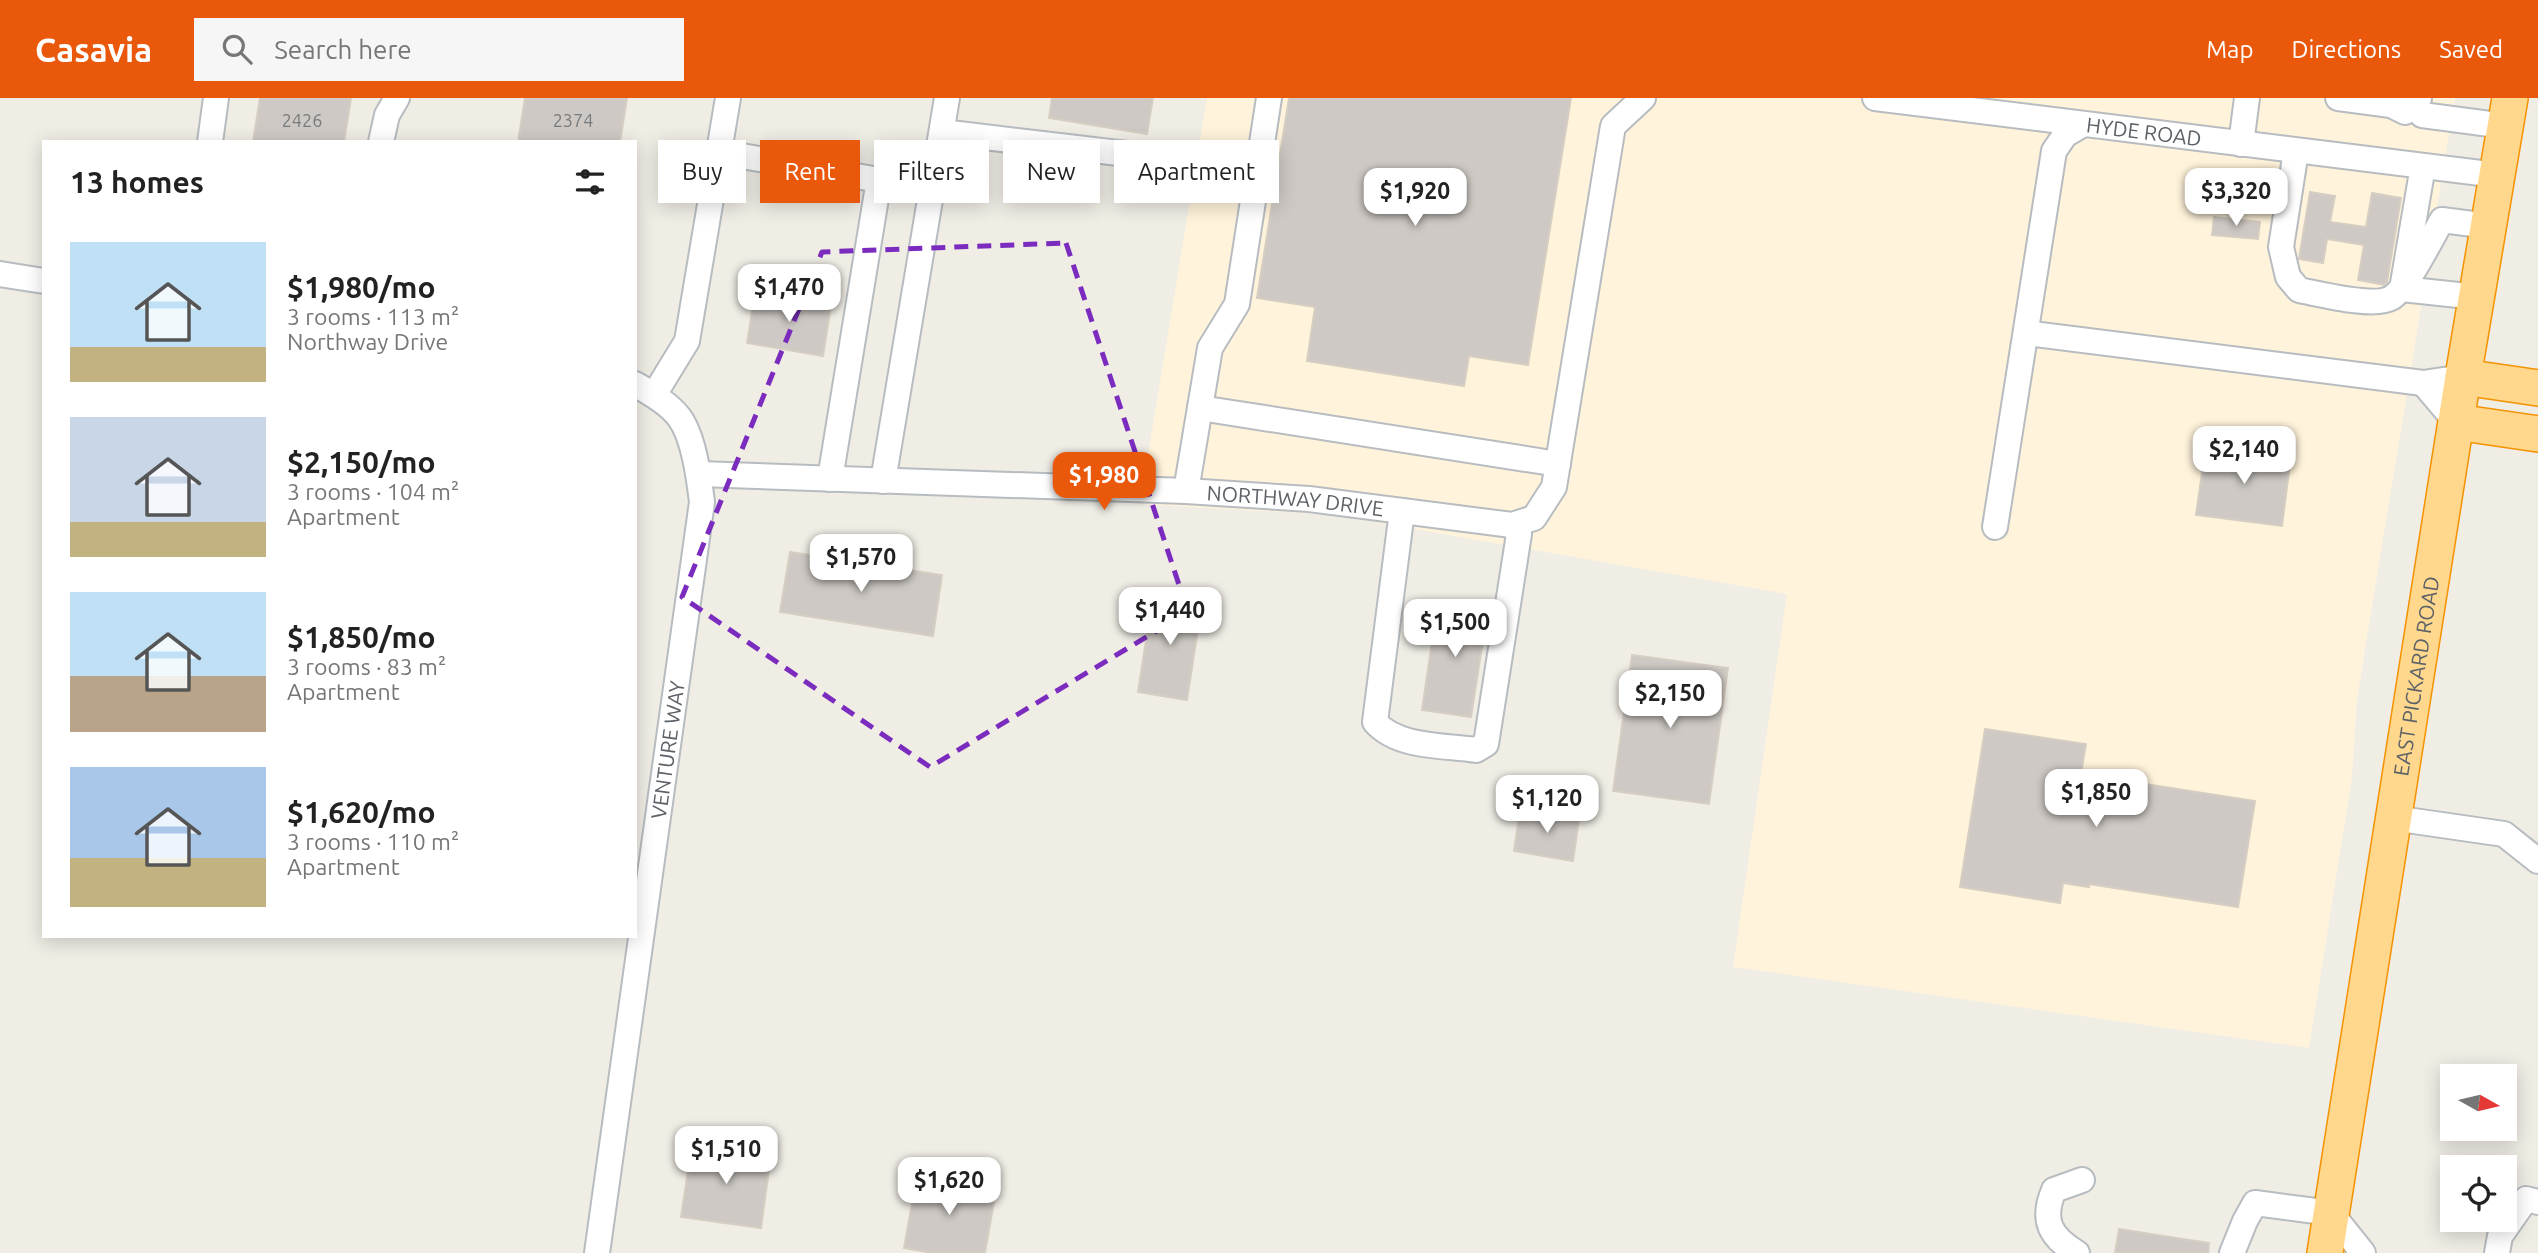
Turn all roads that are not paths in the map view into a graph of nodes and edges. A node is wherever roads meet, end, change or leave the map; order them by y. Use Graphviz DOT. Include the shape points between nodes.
graph roads {
  1 [pos="216,98"];
  2 [pos="397,98"];
  3 [pos="728,98"];
  4 [pos="947,98"];
  5 [pos="1269,98"];
  6 [pos="1643,98"];
  7 [pos="1875,98"];
  8 [pos="2247,98"];
  9 [pos="2338,98"];
  10 [pos="2420,106"];
  11 [pos="2507,112"];
  12 [pos="2082,125"];
  13 [pos="942,132"];
  14 [pos="210,140"];
  15 [pos="381,140"];
  16 [pos="721,140"];
  17 [pos="2241,144"];
  18 [pos="2295,151"];
  19 [pos="1114,152"];
  20 [pos="746,157"];
  21 [pos="2423,166"];
  22 [pos="2497,175"];
  23 [pos="710,203"];
  24 [pos="2414,216"];
  25 [pos="2442,220"];
  26 [pos="2488,226"];
  27 [pos="0,274"];
  28 [pos="42,281"];
  29 [pos="2402,289"];
  30 [pos="2477,297"];
  31 [pos="2026,333"];
  32 [pos="2463,377"];
  33 [pos="2423,383"];
  34 [pos="2538,388"];
  35 [pos="645,390"];
  36 [pos="1200,408"];
  37 [pos="2456,422"];
  38 [pos="2538,434"];
  39 [pos="1558,464"];
  40 [pos="699,474"];
  41 [pos="830,479"];
  42 [pos="883,481"];
  43 [pos="1186,491"];
  44 [pos="1402,511"];
  45 [pos="1511,525"];
  46 [pos="1995,527"];
  47 [pos="2393,818"];
  48 [pos="2538,861"];
  49 [pos="2082,1180"];
  50 [pos="2538,1202"];
  51 [pos="2332,1213"];
  52 [pos="597,1253"];
  53 [pos="2077,1253"];
  54 [pos="2232,1253"];
  55 [pos="2325,1253"];
  56 [pos="2363,1253"];
  57 [pos="2497,1253"];
  1 -- 14 [label="street"];
  2 -- 15 [label="street"];
  3 -- 16 [label="street"];
  4 -- 13 [label="street"];
  5 -- 36 [label="street" via="1237,304 1210,348"];
  6 -- 39 [label="street" via="1613,126"];
  7 -- 12 [label="street, HYDE ROAD"];
  8 -- 17 [label="street"];
  9 -- 10 [label="street" via="2391,105 2405,112"];
  10 -- 11 [label="street"];
  11 -- 22 [label="highway, EAST PICKARD ROAD"];
  12 -- 17 [label="street, HYDE ROAD"];
  12 -- 31 [label="street" via="2065,135 2054,151"];
  13 -- 19 [label="street"];
  13 -- 42 [label="street"];
  17 -- 18 [label="street, HYDE ROAD"];
  18 -- 21 [label="street, HYDE ROAD"];
  18 -- 29 [label="street" via="2281,247 2288,277 2299,290 2373,302 2390,299"];
  20 -- 41 [label="street" via="879,180"];
  21 -- 22 [label="street, HYDE ROAD"];
  21 -- 24 [label="street"];
  22 -- 26 [label="highway, EAST PICKARD ROAD"];
  23 -- 35 [label="street" via="687,341"];
  24 -- 25 [label="street"];
  24 -- 29 [label="street"];
  25 -- 26 [label="street"];
  25 -- 29 [label="street"];
  26 -- 30 [label="highway, EAST PICKARD ROAD"];
  27 -- 28 [label="street"];
  29 -- 30 [label="street"];
  30 -- 32 [label="highway, EAST PICKARD ROAD"];
  31 -- 33 [label="street"];
  31 -- 46 [label="street"];
  32 -- 33 [label="street"];
  32 -- 34 [label="highway"];
  32 -- 37 [label="highway, EAST PICKARD ROAD"];
  33 -- 37 [label="street"];
  35 -- 40 [label="street, VENTURE WAY" via="680,418"];
  36 -- 39 [label="street"];
  36 -- 43 [label="street"];
  37 -- 38 [label="highway"];
  37 -- 47 [label="highway, EAST PICKARD ROAD"];
  39 -- 45 [label="street" via="1545,504 1534,518"];
  40 -- 41 [label="street, NORTHWAY DRIVE"];
  40 -- 52 [label="street, VENTURE WAY" via="702,502"];
  41 -- 42 [label="street, NORTHWAY DRIVE"];
  42 -- 43 [label="street, NORTHWAY DRIVE"];
  43 -- 44 [label="street, NORTHWAY DRIVE"];
  44 -- 45 [label="street, NORTHWAY DRIVE"];
  44 -- 45 [label="street" via="1375,722 1396,738 1476,750 1486,744 1505,631 1519,534"];
  47 -- 48 [label="street" via="2504,834"];
  47 -- 51 [label="highway, EAST PICKARD ROAD"];
  49 -- 53 [label="street" via="2054,1190 2047,1205 2047,1219 2058,1240"];
  50 -- 57 [label="street" via="2526,1199 2500,1236"];
  51 -- 54 [label="street" via="2255,1203"];
  51 -- 55 [label="highway, EAST PICKARD ROAD"];
  51 -- 56 [label="street"];
}
